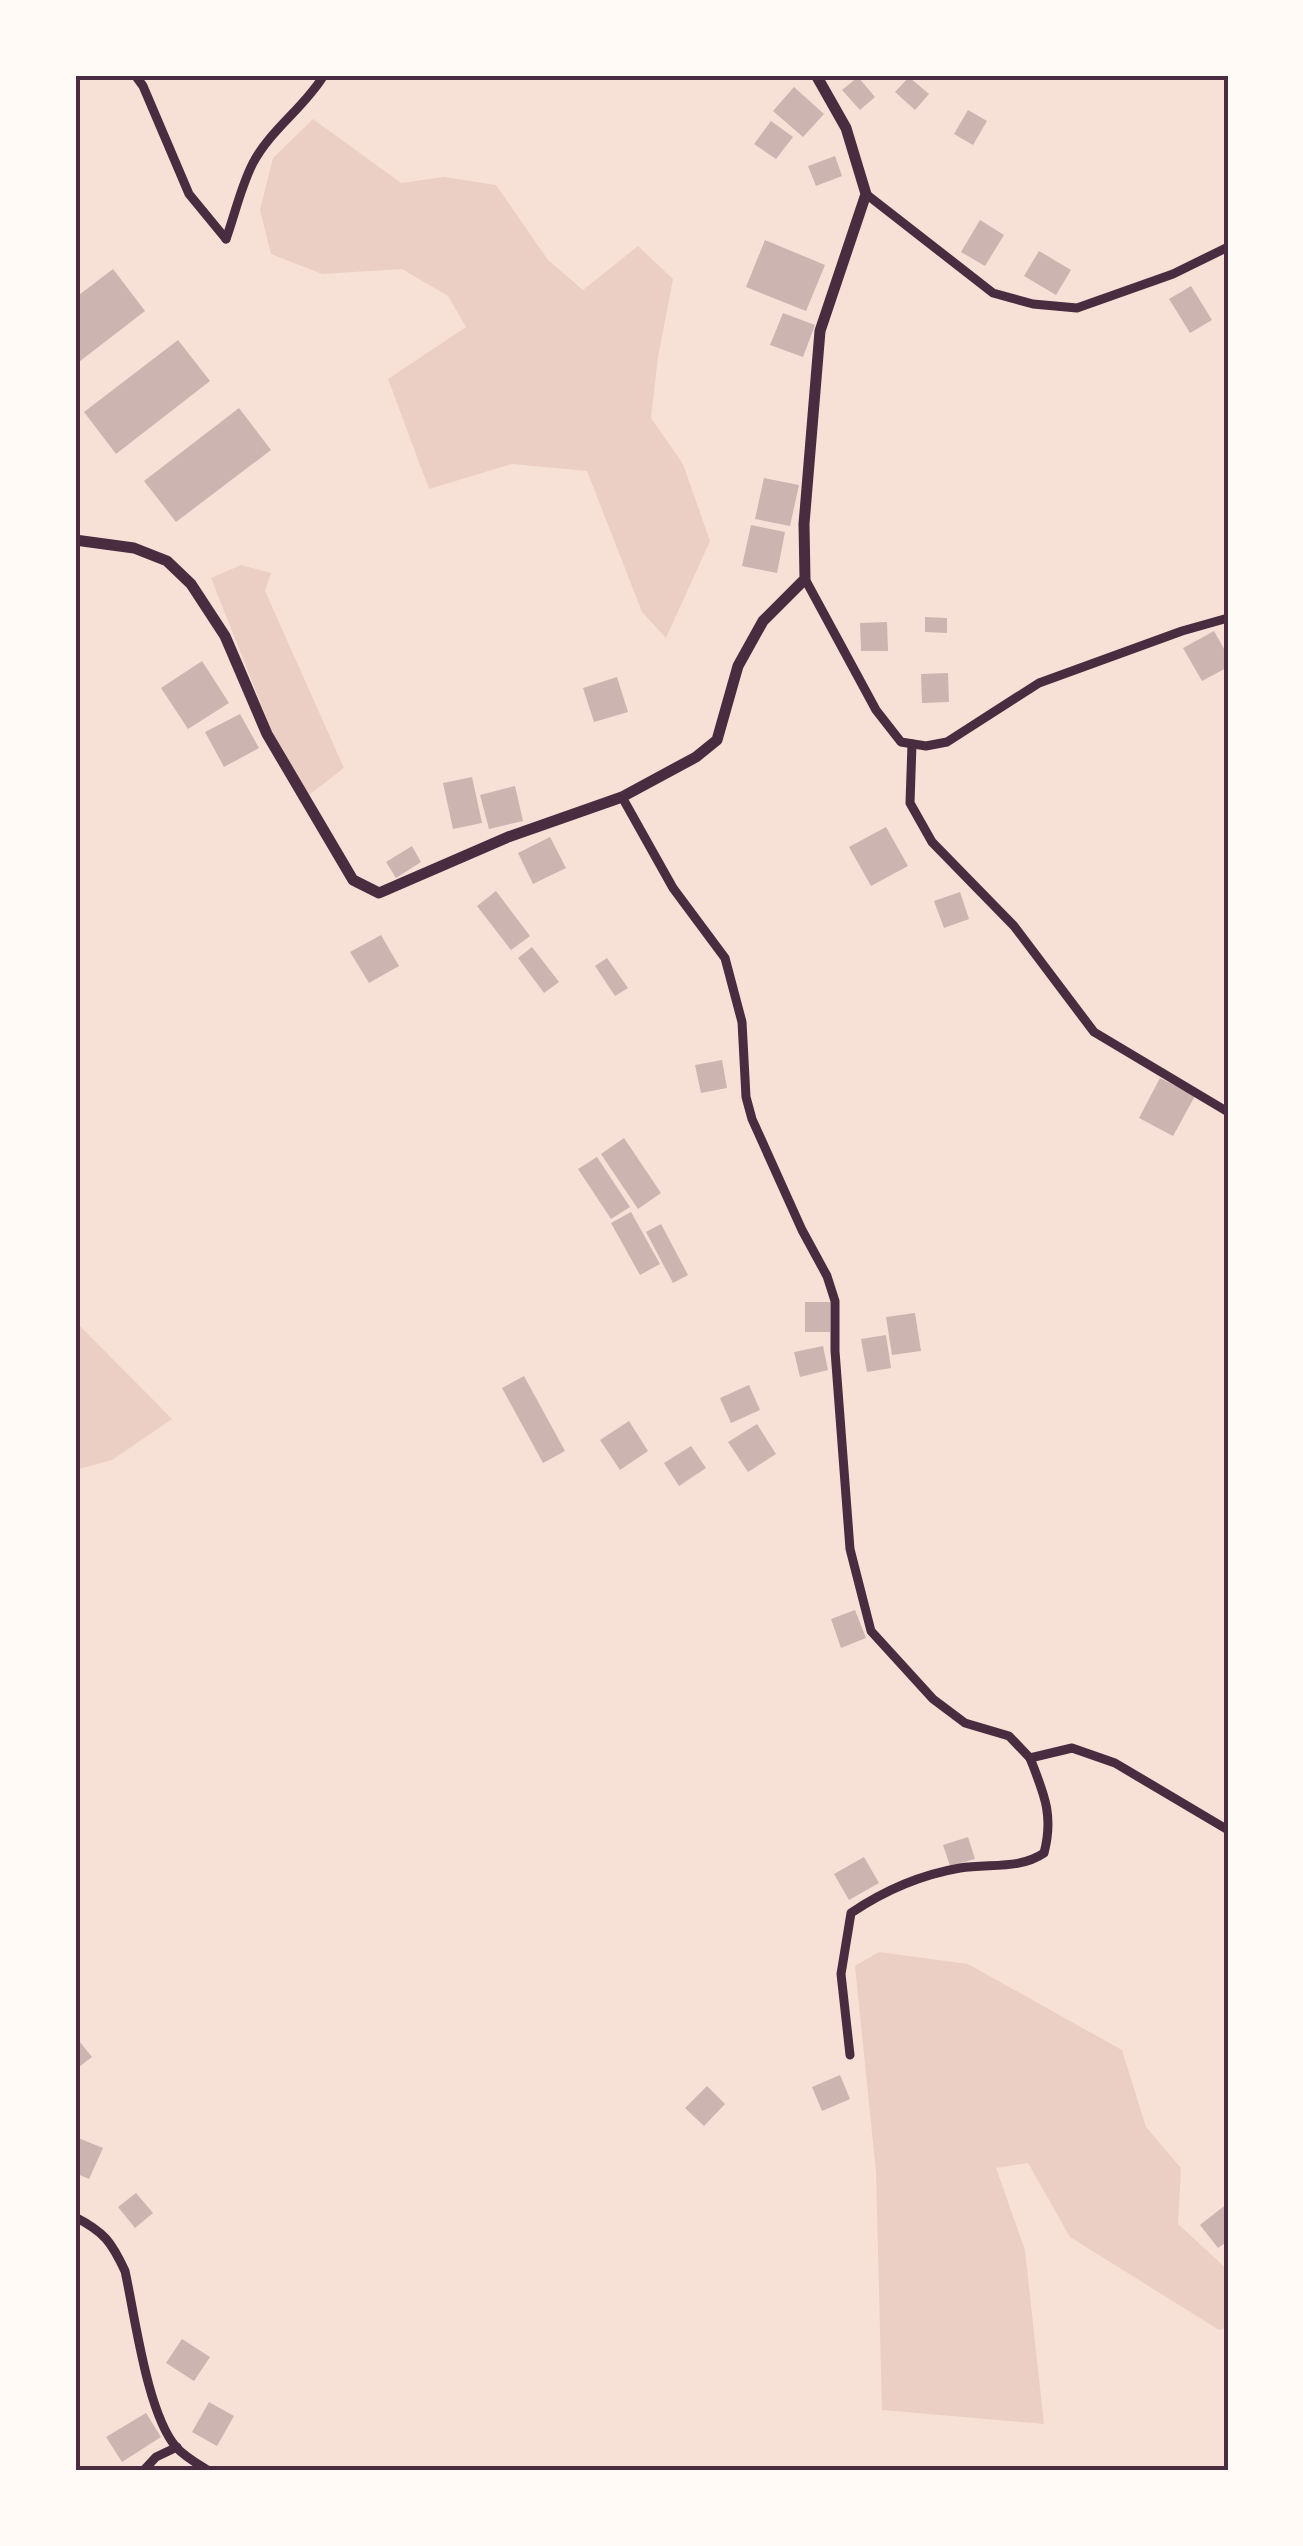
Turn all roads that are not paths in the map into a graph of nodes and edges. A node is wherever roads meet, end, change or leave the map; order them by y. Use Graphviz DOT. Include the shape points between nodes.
graph roads {
  1 [pos="135,75"];
  2 [pos="324,75"];
  3 [pos="816,75"];
  4 [pos="866,194"];
  5 [pos="1228,247"];
  6 [pos="75,540"];
  7 [pos="805,579"];
  8 [pos="1228,618"];
  9 [pos="912,744"];
  10 [pos="622,796"];
  11 [pos="1228,1112"];
  12 [pos="1030,1758"];
  13 [pos="1228,1830"];
  14 [pos="850,2054"];
  15 [pos="75,2217"];
  16 [pos="176,2448"];
  17 [pos="143,2471"];
  18 [pos="209,2471"];
  1 -- 2 [label="street" via="189,194 226,239 254,162"];
  3 -- 4 [label="street" via="846,128"];
  4 -- 5 [label="street" via="992,293 1033,304 1077,308"];
  4 -- 7 [label="street" via="820,331"];
  6 -- 10 [label="street" via="134,548 167,562 191,584 352,880 378,893"];
  7 -- 9 [label="street" via="876,710 902,742"];
  7 -- 10 [label="street" via="763,621 738,666 717,740"];
  8 -- 9 [label="street" via="1039,683 947,742"];
  9 -- 11 [label="street" via="910,802 932,842 1014,926 1094,1032"];
  10 -- 12 [label="street" via="673,888 725,958 742,1022 752,1119 835,1301 850,1549 871,1631 933,1700 966,1722 1009,1736"];
  12 -- 13 [label="street" via="1072,1748 1114,1763"];
  12 -- 14 [label="street" via="1046,1798 1050,1828 1044,1853 1032,1862 914,1878 851,1913 841,1974"];
  15 -- 16 [label="street" via="103,2232 125,2271 152,2393"];
  16 -- 17 [label="street"];
  16 -- 18 [label="street"];
}
